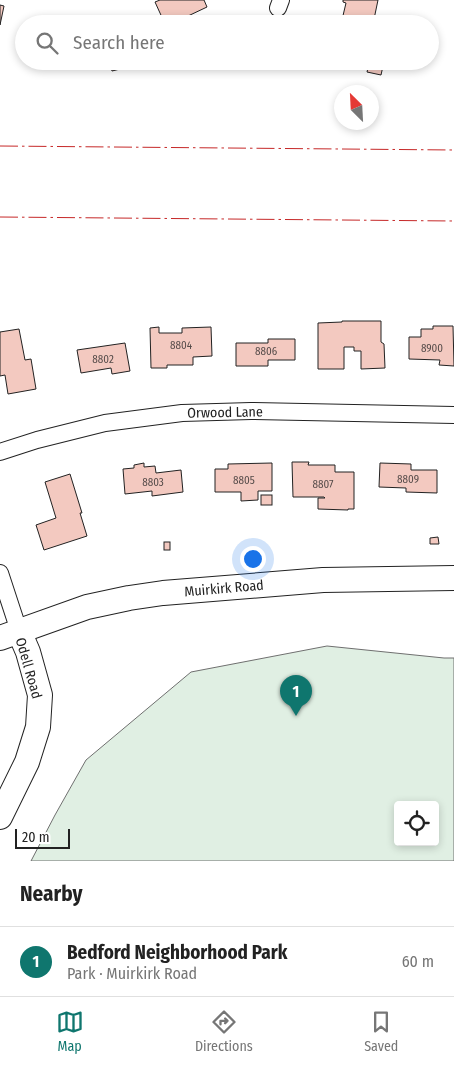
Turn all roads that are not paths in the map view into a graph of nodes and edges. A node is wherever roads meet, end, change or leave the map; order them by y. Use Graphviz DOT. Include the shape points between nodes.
graph roads {
  1 [pos="454,415"];
  2 [pos="0,452"];
  3 [pos="0,574"];
  4 [pos="454,578"];
  5 [pos="9,635"];
  6 [pos="0,817"];
  1 -- 2 [label="street, Orwood Lane" via="251,411 182,413 105,423"];
  3 -- 5 [label="street"];
  4 -- 5 [label="main road, Muirkirk Road" via="323,580 163,593 87,607"];
  5 -- 6 [label="main road, Odell Road" via="28,652 40,695 38,727 27,762"];
}
